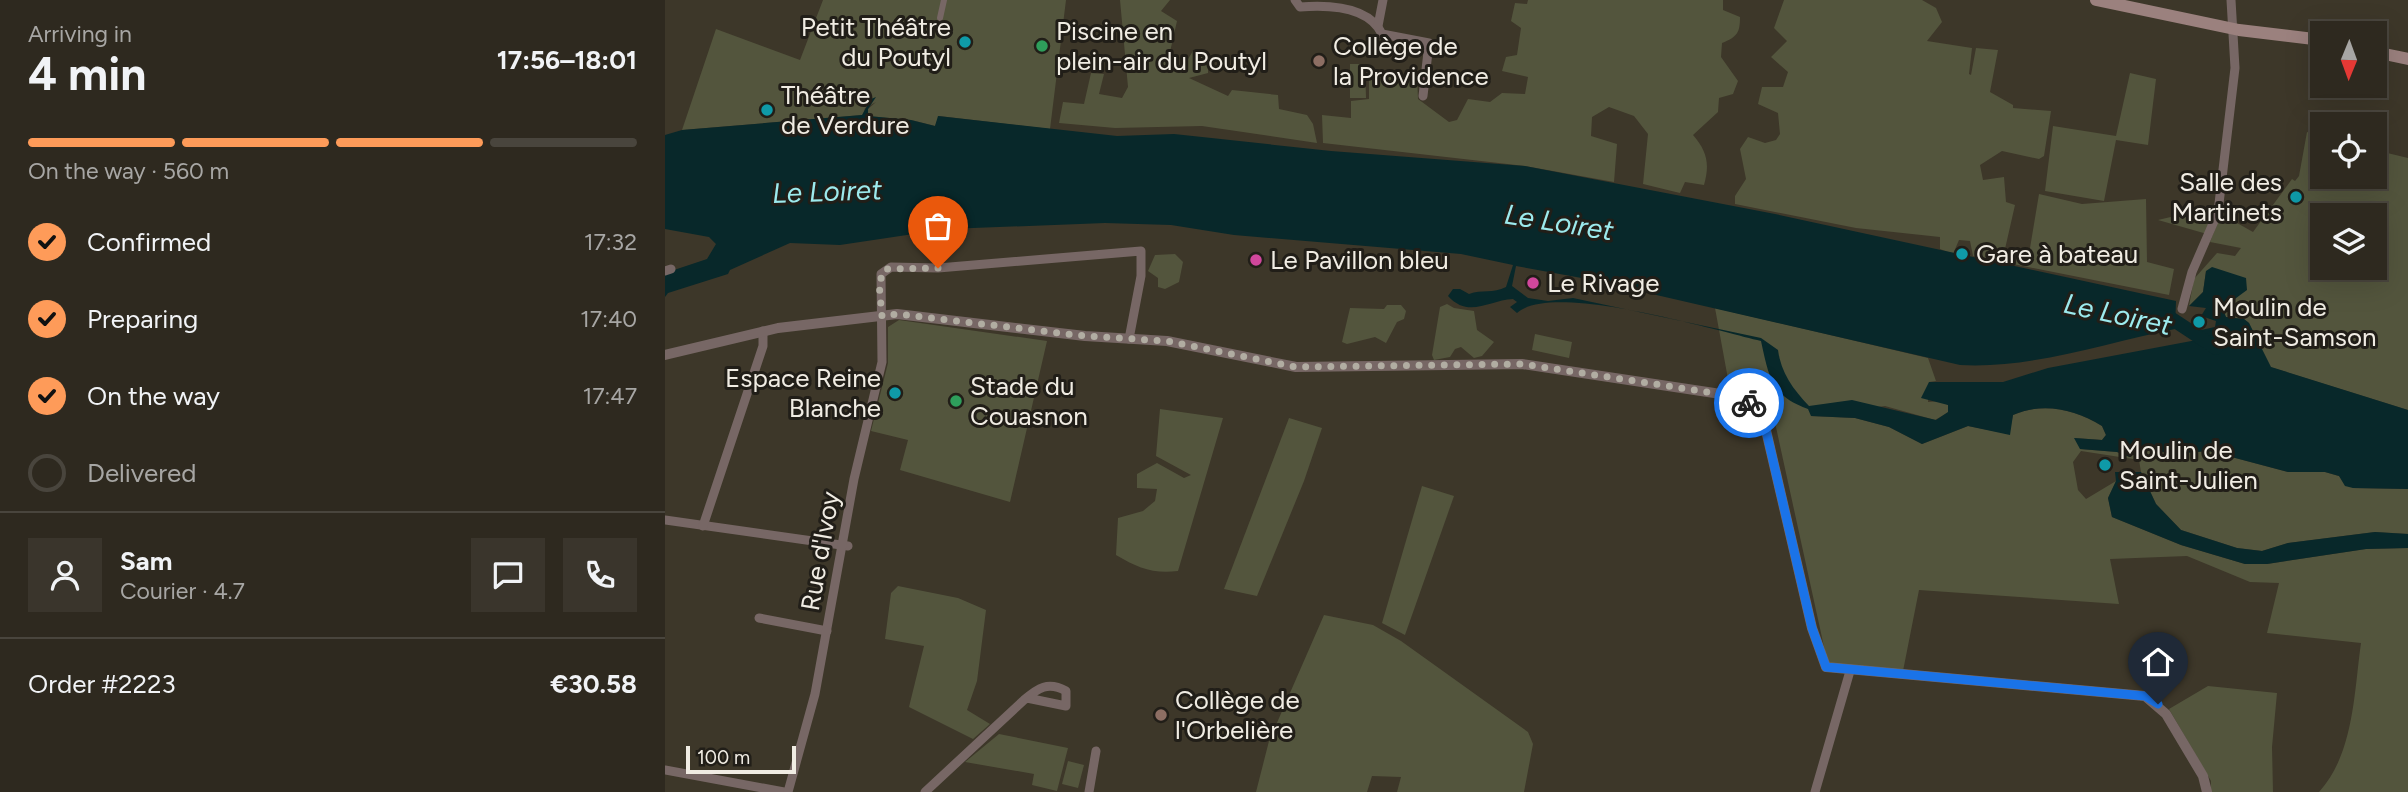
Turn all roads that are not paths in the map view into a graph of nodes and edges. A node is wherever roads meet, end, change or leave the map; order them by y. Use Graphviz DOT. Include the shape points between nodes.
graph roads {
  1 [pos="944,0"];
  2 [pos="1295,0"];
  3 [pos="1383,0"];
  4 [pos="2095,0"];
  5 [pos="2231,0"];
  6 [pos="940,18"];
  7 [pos="1378,26"];
  8 [pos="2234,29"];
  9 [pos="2310,38"];
  10 [pos="2387,55"];
  11 [pos="2408,59"];
  12 [pos="1423,96"];
  13 [pos="2182,309"];
  14 [pos="882,316"];
  15 [pos="763,331"];
  16 [pos="1129,338"];
  17 [pos="665,355"];
  18 [pos="665,520"];
  19 [pos="703,526"];
  20 [pos="845,546"];
  21 [pos="759,618"];
  22 [pos="827,631"];
  23 [pos="1850,671"];
  24 [pos="1027,698"];
  25 [pos="1096,751"];
  26 [pos="665,769"];
  27 [pos="786,792"];
  28 [pos="925,792"];
  29 [pos="1089,792"];
  30 [pos="1815,792"];
  31 [pos="2207,792"];
  1 -- 6 [label="street"];
  2 -- 7 [label="street" via="1300,7 1342,6"];
  3 -- 7 [label="street"];
  4 -- 8 [label="main road"];
  5 -- 8 [label="street"];
  7 -- 12 [label="street" via="1382,34 1429,43"];
  8 -- 9 [label="main road"];
  8 -- 13 [label="street" via="2235,68 2218,212"];
  10 -- 11 [label="main road"];
  14 -- 15 [label="street"];
  14 -- 16 [label="street"];
  14 -- 16 [label="street, Rue d'Ivoy" via="881,274 891,267 938,268 1142,251"];
  14 -- 20 [label="street, Rue d'Ivoy" via="882,362"];
  15 -- 17 [label="street"];
  15 -- 19 [label="street" via="763,346"];
  16 -- 23 [label="street" via="1167,341 1296,367 1522,364 1734,396 1753,404 1765,426 1823,662 1830,669"];
  18 -- 19 [label="street"];
  19 -- 20 [label="street"];
  20 -- 22 [label="street, Rue d'Ivoy"];
  21 -- 22 [label="street"];
  22 -- 27 [label="street, Rue d'Ivoy" via="815,694"];
  23 -- 30 [label="street"];
  23 -- 31 [label="street" via="2145,696 2166,714 2203,776"];
  24 -- 28 [label="street"];
  25 -- 29 [label="street"];
  26 -- 27 [label="street"];
}
